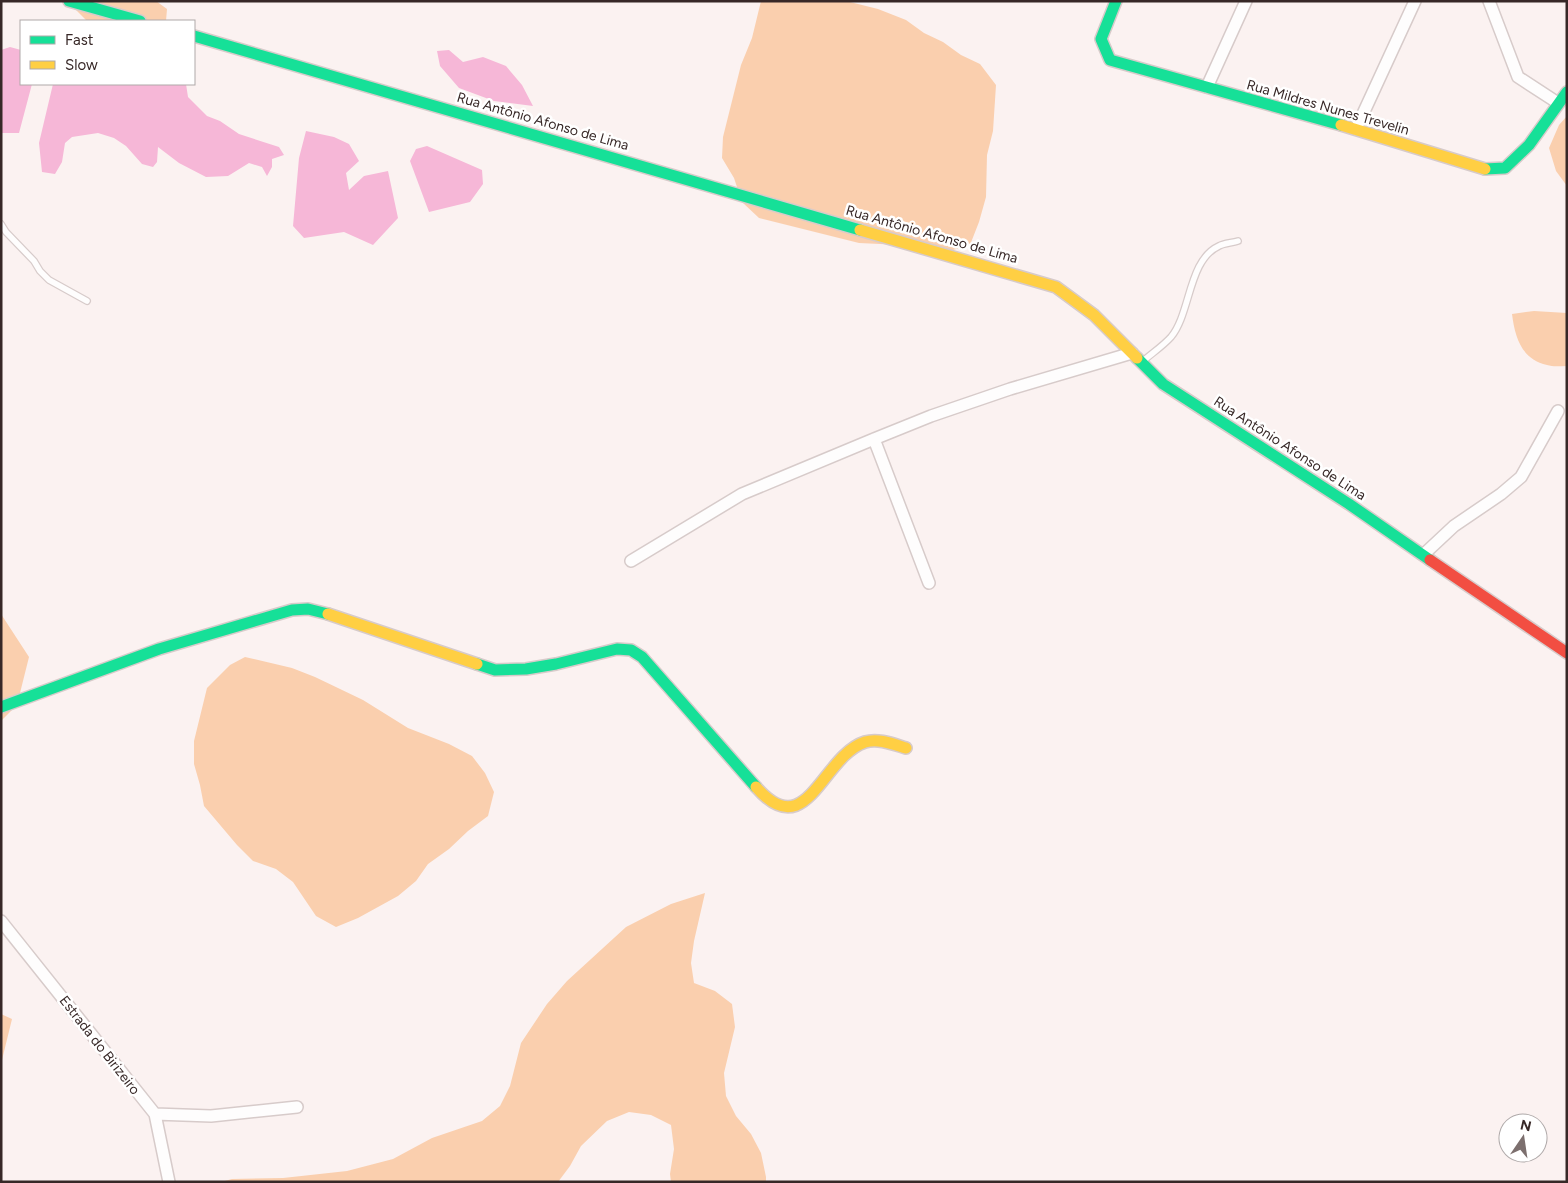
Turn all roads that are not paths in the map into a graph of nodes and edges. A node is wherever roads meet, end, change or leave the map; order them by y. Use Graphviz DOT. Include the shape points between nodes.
graph roads {
  1 [pos="69,1"];
  2 [pos="1116,1"];
  3 [pos="1246,1"];
  4 [pos="1415,1"];
  5 [pos="1489,1"];
  6 [pos="136,20"];
  7 [pos="195,36"];
  8 [pos="1207,87"];
  9 [pos="1567,92"];
  10 [pos="1558,103"];
  11 [pos="1356,130"];
  12 [pos="1,224"];
  13 [pos="1238,242"];
  14 [pos="87,301"];
  15 [pos="1132,353"];
  16 [pos="1142,363"];
  17 [pos="1558,411"];
  18 [pos="874,439"];
  19 [pos="1423,555"];
  20 [pos="631,561"];
  21 [pos="928,583"];
  22 [pos="1567,652"];
  23 [pos="1,707"];
  24 [pos="906,748"];
  25 [pos="1,921"];
  26 [pos="297,1107"];
  27 [pos="155,1114"];
  28 [pos="169,1182"];
  1 -- 6 [label="street"];
  2 -- 8 [label="street, Rua Mildres Nunes Trevelin" via="1101,39 1110,60"];
  3 -- 8 [label="street"];
  4 -- 11 [label="street"];
  5 -- 10 [label="street" via="1518,77"];
  7 -- 15 [label="street, Rua Antônio Afonso de Lima" via="1056,287 1094,315"];
  8 -- 11 [label="street, Rua Mildres Nunes Trevelin"];
  9 -- 10 [label="street, Rua Mildres Nunes Trevelin"];
  10 -- 11 [label="street, Rua Mildres Nunes Trevelin" via="1529,145 1505,168 1484,169"];
  12 -- 14 [label="lane" via="49,280"];
  13 -- 16 [label="lane" via="1218,246 1206,257 1199,266 1180,322 1171,337"];
  15 -- 16 [label="street, Rua Antônio Afonso de Lima"];
  15 -- 18 [label="street" via="931,416"];
  16 -- 19 [label="street, Rua Antônio Afonso de Lima" via="1163,384"];
  17 -- 19 [label="street" via="1521,477 1454,526"];
  18 -- 20 [label="street" via="742,494"];
  18 -- 21 [label="street"];
  19 -- 22 [label="street, Rua Antônio Afonso de Lima"];
  23 -- 24 [label="street" via="159,649 292,610 308,609 495,670 530,669 617,649 631,650 642,657 767,800 779,807 791,807 803,801 851,749 865,742 882,741"];
  25 -- 27 [label="street, Estrada do Birizeiro"];
  26 -- 27 [label="street" via="211,1116"];
  27 -- 28 [label="street, Estrada do Birizeiro"];
}
